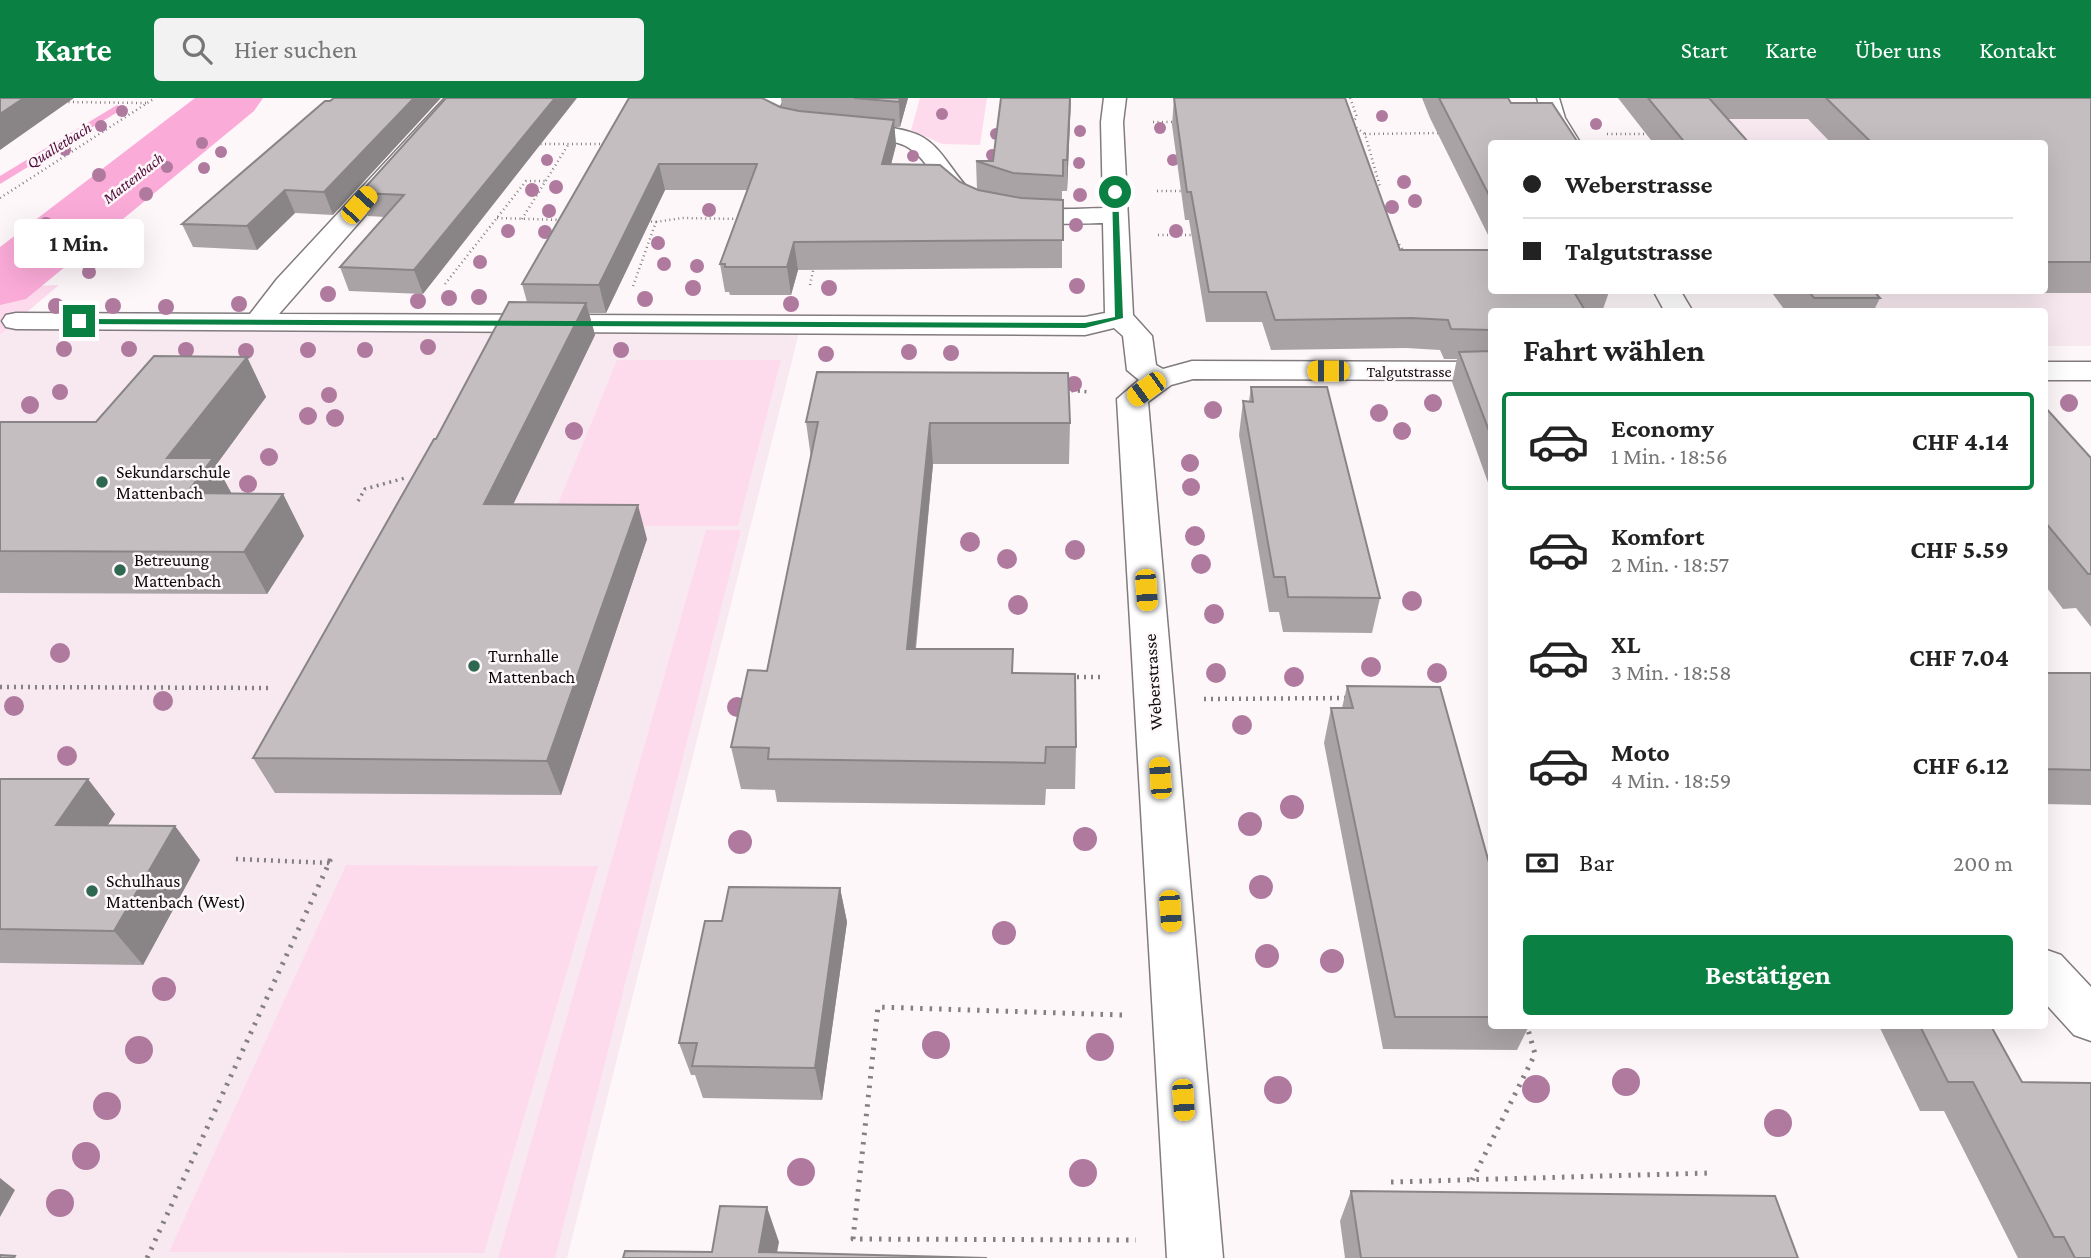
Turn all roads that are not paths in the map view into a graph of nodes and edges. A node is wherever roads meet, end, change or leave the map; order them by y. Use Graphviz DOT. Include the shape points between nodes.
graph roads {
  1 [pos="457,98"];
  2 [pos="773,98"];
  3 [pos="1115,98"];
  4 [pos="1548,98"];
  5 [pos="1567,139"];
  6 [pos="1115,215"];
  7 [pos="1119,318"];
  8 [pos="16,321"];
  9 [pos="257,323"];
  10 [pos="1488,371"];
  11 [pos="2048,371"];
  12 [pos="2091,371"];
  13 [pos="1160,379"];
  14 [pos="2048,973"];
  15 [pos="2091,1020"];
  16 [pos="1195,1258"];
  1 -- 9 [label="street"];
  2 -- 6 [label="street" via="767,110 775,119 904,136 931,152 951,185 970,201 1011,212"];
  3 -- 6 [label="street"];
  4 -- 5 [label="street" via="1553,118"];
  6 -- 7 [label="street"];
  7 -- 9 [label="street" via="1085,326"];
  7 -- 13 [label="street" via="1135,329 1141,341 1138,357 1142,370"];
  8 -- 9 [label="street"];
  10 -- 13 [label="street, Talgutstrasse" via="1192,370"];
  11 -- 12 [label="street"];
  13 -- 16 [label="street, Weberstrasse" via="1132,399"];
  14 -- 15 [label="street"];
}
